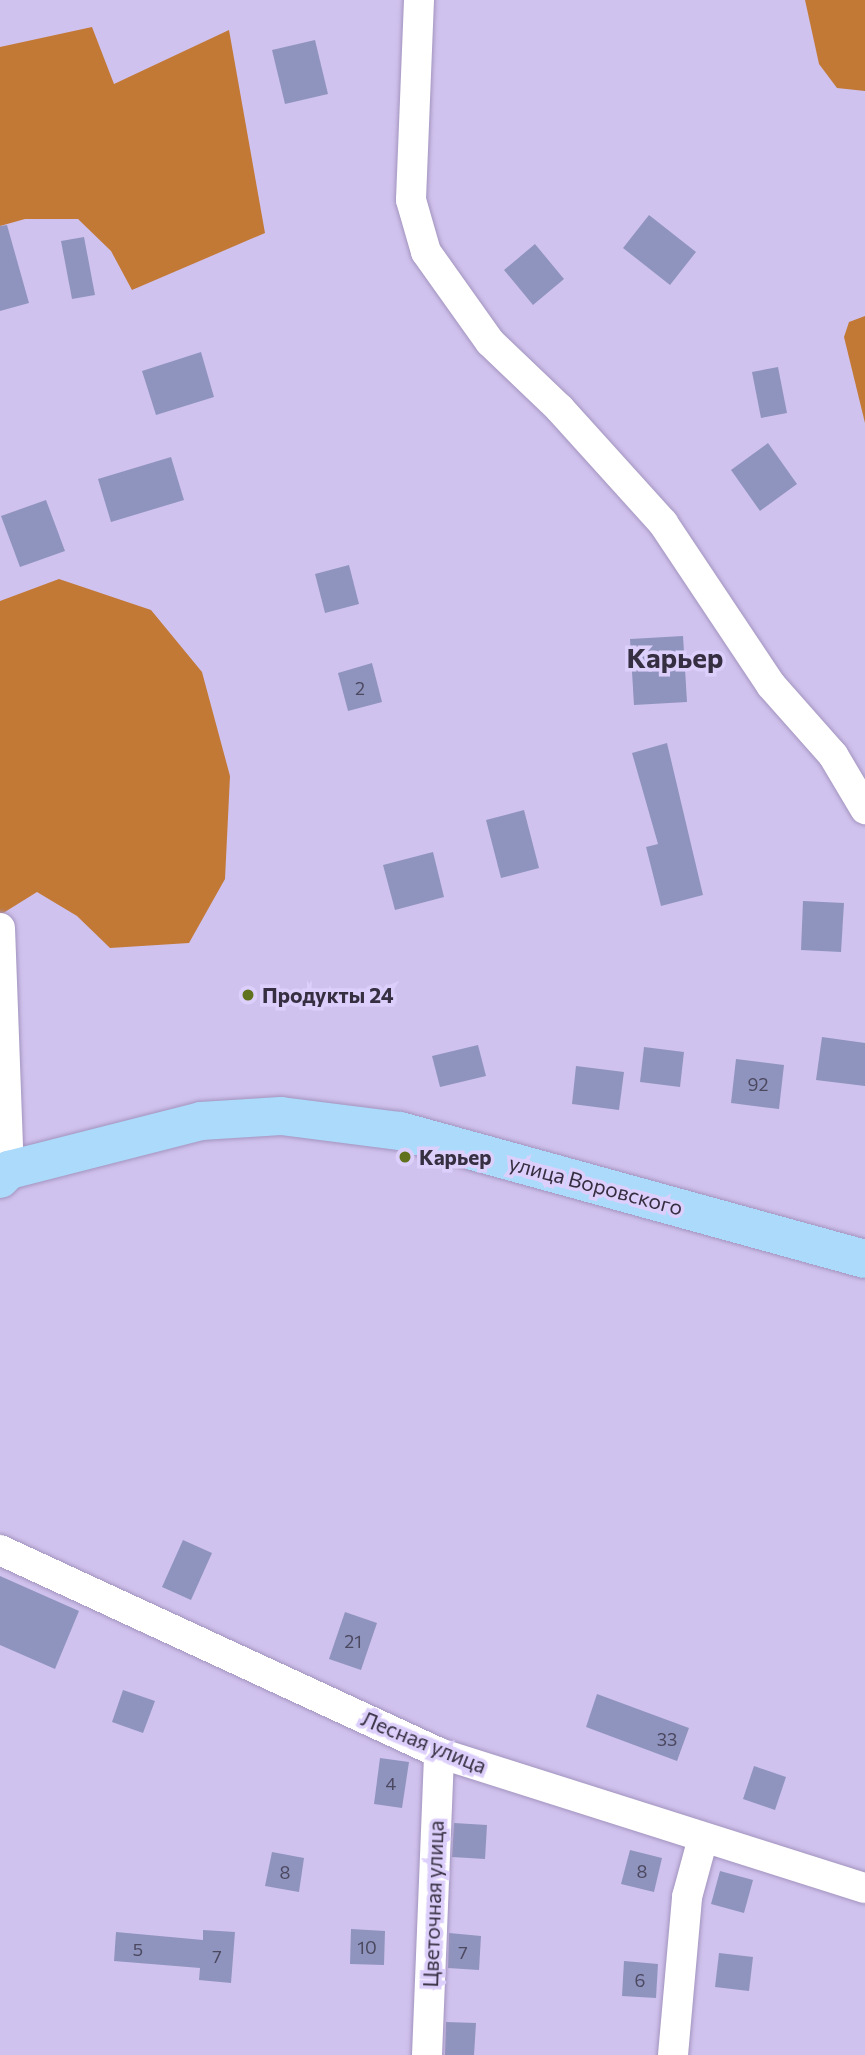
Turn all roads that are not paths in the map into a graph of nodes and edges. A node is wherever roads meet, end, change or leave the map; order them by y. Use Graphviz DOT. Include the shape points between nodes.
graph roads {
  1 [pos="419,0"];
  2 [pos="865,809"];
  3 [pos="0,928"];
  4 [pos="5,1174"];
  5 [pos="865,1259"];
  6 [pos="0,1550"];
  7 [pos="439,1753"];
  8 [pos="703,1838"];
  9 [pos="865,1888"];
  10 [pos="427,2055"];
  11 [pos="673,2055"];
  1 -- 2 [label="street" via="411,200 426,252 490,342 560,409 663,523 771,685 833,755"];
  3 -- 4 [label="street"];
  4 -- 5 [label="main road, улица Воровского" via="201,1121 281,1116 400,1131"];
  6 -- 7 [label="street, Лесная улица"];
  7 -- 8 [label="street, Лесная улица"];
  7 -- 10 [label="street, Цветочная улица"];
  8 -- 9 [label="street, Лесная улица"];
  8 -- 11 [label="street" via="687,1897"];
}
